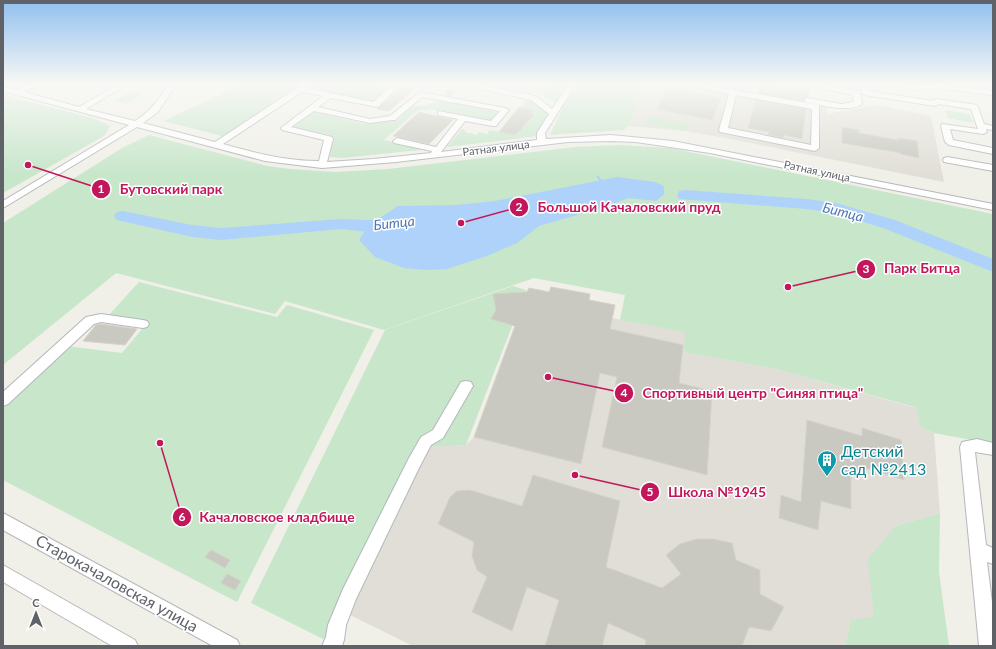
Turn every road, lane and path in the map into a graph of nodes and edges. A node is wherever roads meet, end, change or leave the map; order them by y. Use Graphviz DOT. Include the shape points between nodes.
graph roads {
  1 [pos="100,114"];
  2 [pos="151,114"];
  3 [pos="263,114"];
  4 [pos="304,114"];
  5 [pos="340,114"];
  6 [pos="396,114"];
  7 [pos="447,114"];
  8 [pos="501,114"];
  9 [pos="552,114"];
  10 [pos="727,114"];
  11 [pos="816,114"];
  12 [pos="977,114"];
  13 [pos="463,118"];
  14 [pos="136,124"];
  15 [pos="981,126"];
  16 [pos="993,128"];
  17 [pos="397,141"];
  18 [pos="542,143"];
  19 [pos="217,145"];
  20 [pos="993,151"];
  21 [pos="436,152"];
  22 [pos="947,160"];
  23 [pos="322,165"];
  24 [pos="993,168"];
  25 [pos="3,205"];
  26 [pos="993,208"];
  27 [pos="143,324"];
  28 [pos="466,386"];
  29 [pos="3,400"];
  30 [pos="993,448"];
  31 [pos="3,521"];
  32 [pos="985,553"];
  33 [pos="3,573"];
  34 [pos="129,646"];
  35 [pos="231,646"];
  36 [pos="331,646"];
  37 [pos="988,646"];
  1 -- 14 [label="street, Ратная улица"];
  2 -- 14 [label="street"];
  3 -- 19 [label="street"];
  4 -- 23 [label="street" via="285,128 329,139"];
  5 -- 6 [label="street" via="370,121 392,118"];
  7 -- 13 [label="street"];
  8 -- 13 [label="street" via="493,124"];
  9 -- 18 [label="street" via="541,133"];
  10 -- 11 [label="street" via="723,130 815,148"];
  12 -- 15 [label="street"];
  13 -- 21 [label="street"];
  14 -- 19 [label="street, Ратная улица"];
  14 -- 25 [label="street"];
  15 -- 16 [label="street"];
  15 -- 20 [label="street" via="983,132 945,126 949,142"];
  17 -- 21 [label="street"];
  18 -- 21 [label="street, Ратная улица"];
  18 -- 26 [label="street, Ратная улица" via="610,138 674,143"];
  19 -- 23 [label="street, Ратная улица" via="279,162"];
  21 -- 23 [label="street, Ратная улица" via="360,164"];
  22 -- 24 [label="street"];
  27 -- 29 [label="street" via="101,318 90,320"];
  28 -- 36 [label="street" via="438,434 426,441 414,463 349,595"];
  30 -- 32 [label="street" via="977,444 967,447"];
  31 -- 35 [label="street, Старокачаловская улица"];
  32 -- 37 [label="street"];
  33 -- 34 [label="street"];
}
